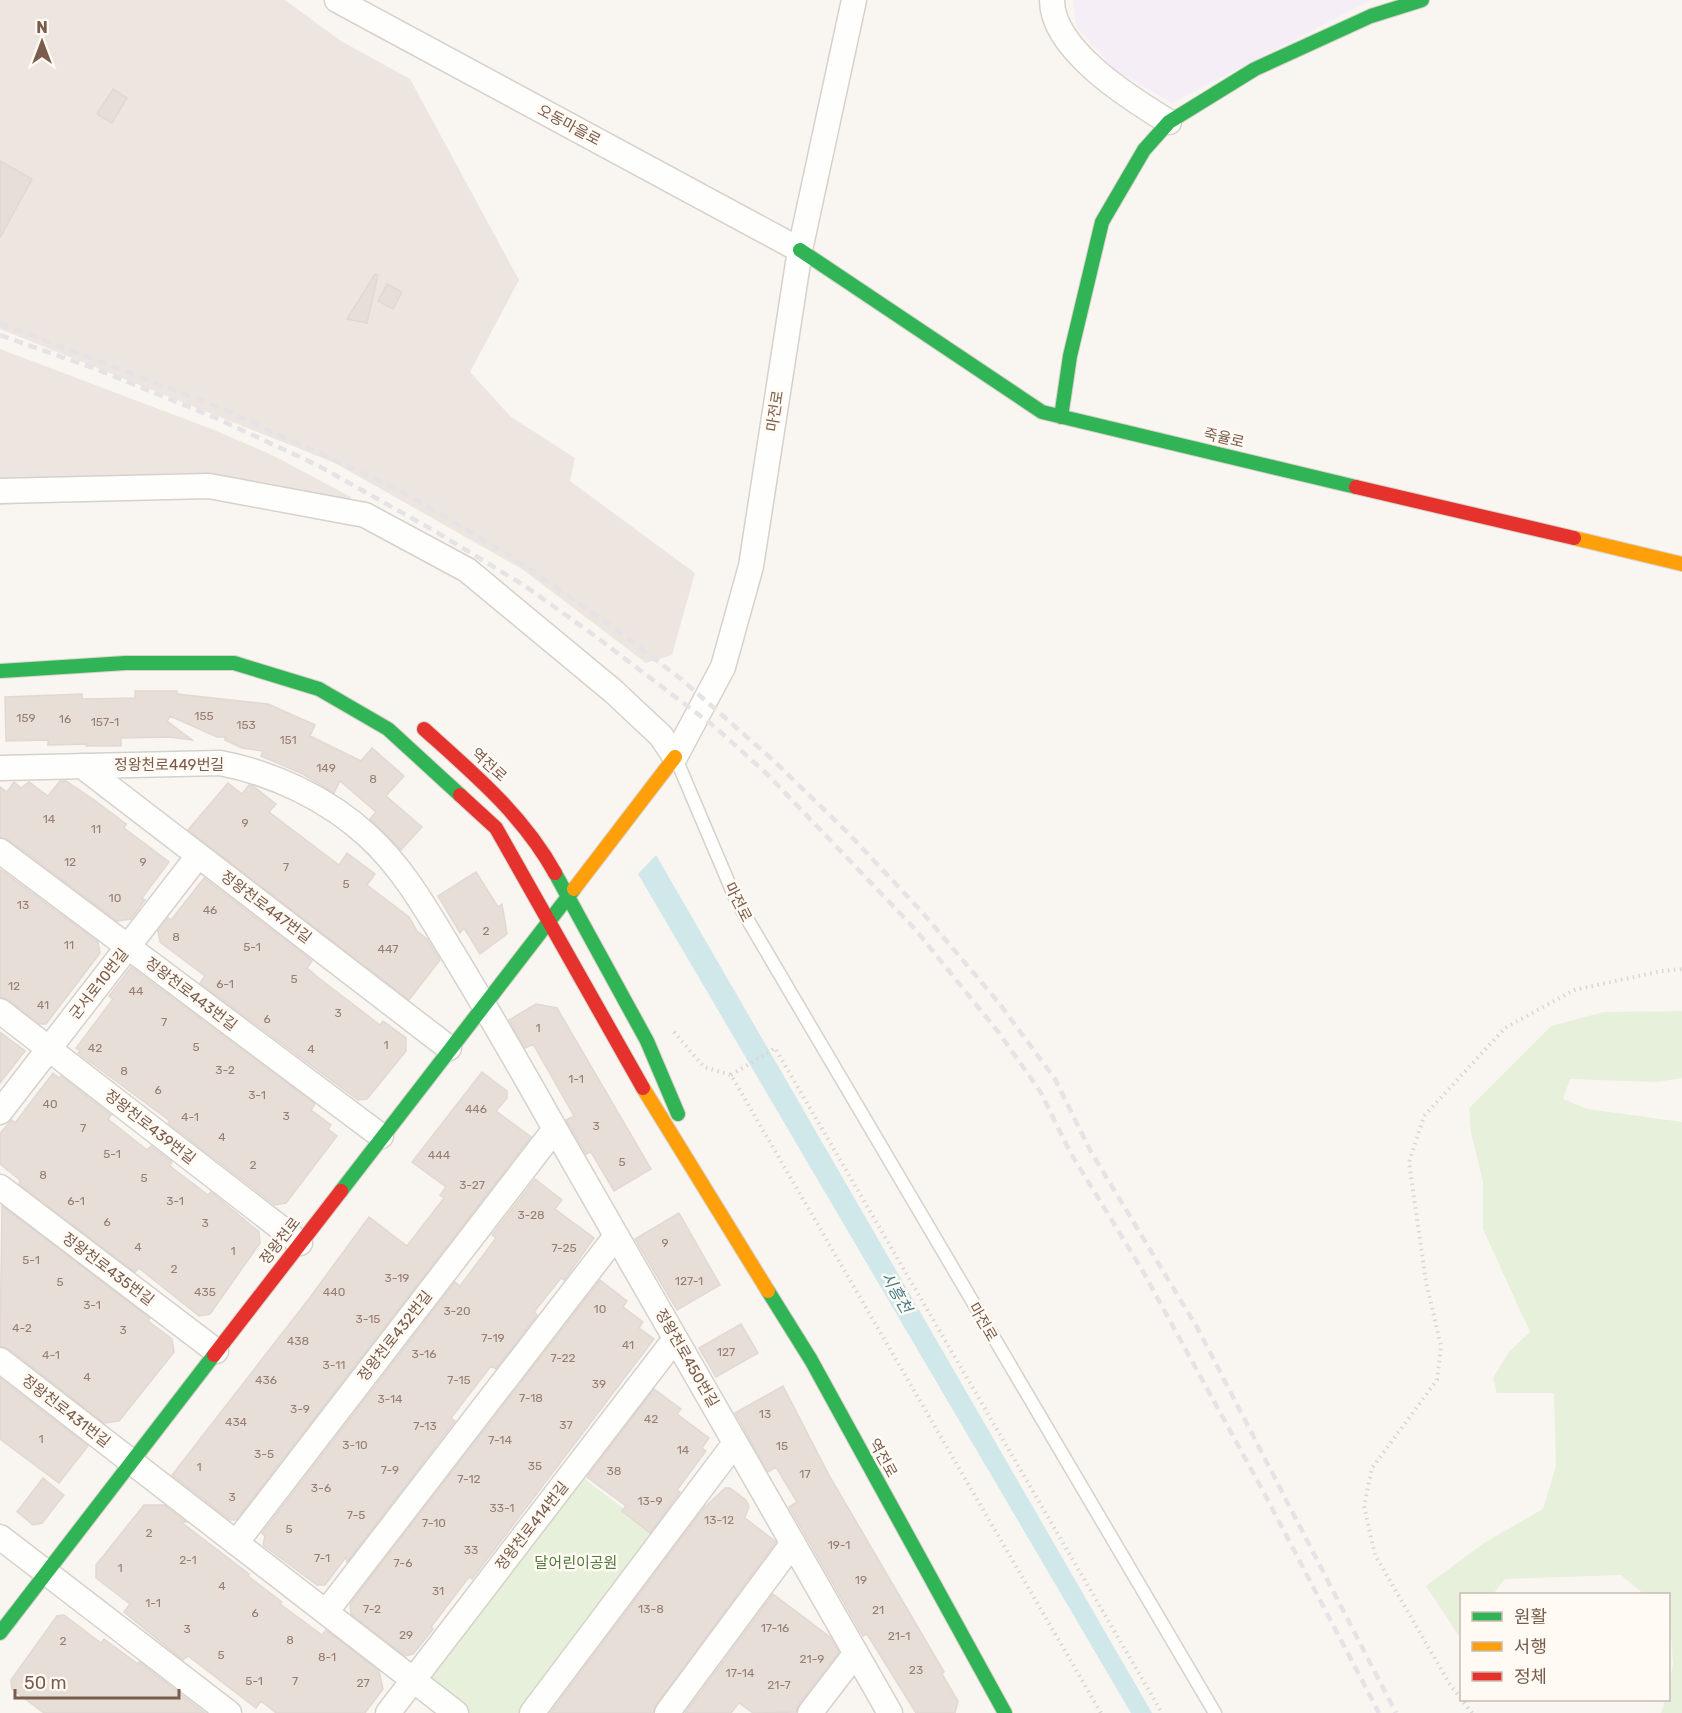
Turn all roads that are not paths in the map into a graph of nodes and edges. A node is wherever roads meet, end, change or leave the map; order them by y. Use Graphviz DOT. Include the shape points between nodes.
graph roads {
  1 [pos="338,0"];
  2 [pos="854,0"];
  3 [pos="1052,0"];
  4 [pos="1422,0"];
  5 [pos="1169,122"];
  6 [pos="800,250"];
  7 [pos="1061,417"];
  8 [pos="0,491"];
  9 [pos="1682,564"];
  10 [pos="229,649"];
  11 [pos="251,653"];
  12 [pos="0,671"];
  13 [pos="416,723"];
  14 [pos="675,757"];
  15 [pos="82,766"];
  16 [pos="0,768"];
  17 [pos="0,851"];
  18 [pos="198,856"];
  19 [pos="567,895"];
  20 [pos="548,920"];
  21 [pos="128,947"];
  22 [pos="483,1004"];
  23 [pos="0,1011"];
  24 [pos="449,1048"];
  25 [pos="49,1049"];
  26 [pos="0,1112"];
  27 [pos="555,1129"];
  28 [pos="381,1136"];
  29 [pos="0,1187"];
  30 [pos="725,1224"];
  31 [pos="616,1236"];
  32 [pos="300,1243"];
  33 [pos="675,1339"];
  34 [pos="216,1351"];
  35 [pos="0,1360"];
  36 [pos="735,1443"];
  37 [pos="131,1462"];
  38 [pos="0,1537"];
  39 [pos="236,1543"];
  40 [pos="793,1543"];
  41 [pos="46,1573"];
  42 [pos="326,1612"];
  43 [pos="0,1633"];
  44 [pos="856,1653"];
  45 [pos="413,1680"];
  46 [pos="229,1713"];
  47 [pos="388,1713"];
  48 [pos="456,1713"];
  49 [pos="532,1713"];
  50 [pos="667,1713"];
  51 [pos="810,1713"];
  52 [pos="890,1713"];
  53 [pos="1005,1713"];
  54 [pos="1215,1713"];
  1 -- 6 [label="street, 오동마을로"];
  2 -- 6 [label="street, 마전로"];
  3 -- 5 [label="street" via="1060,29 1079,55 1131,98"];
  4 -- 5 [label="street" via="1371,16 1255,69"];
  5 -- 7 [label="street" via="1144,150 1102,222 1070,356"];
  6 -- 7 [label="street, 죽율로" via="1042,412"];
  6 -- 14 [label="street, 마전로" via="751,566 723,667"];
  7 -- 9 [label="street, 죽율로"];
  8 -- 14 [label="street" via="209,486 365,515 467,570 613,691 661,736"];
  10 -- 11 [label="street"];
  12 -- 20 [label="street, 역전로" via="126,663 234,663 319,689 388,729 496,828"];
  13 -- 19 [label="street, 역전로" via="493,790 541,847"];
  14 -- 19 [label="street, 정왕천로"];
  14 -- 54 [label="lane, 마전로" via="735,900"];
  15 -- 16 [label="street, 정왕천로449번길"];
  15 -- 18 [label="street, 정왕천로447번길"];
  15 -- 22 [label="street, 정왕천로449번길" via="220,763 248,768 276,778 342,816 368,836 409,882"];
  17 -- 21 [label="street, 정왕천로443번길"];
  18 -- 21 [label="street, 군서로10번길"];
  18 -- 24 [label="street, 정왕천로447번길"];
  19 -- 20 [label="street, 정왕천로"];
  19 -- 30 [label="street, 역전로" via="646,1041"];
  20 -- 22 [label="street, 정왕천로"];
  20 -- 30 [label="street, 역전로"];
  21 -- 25 [label="street, 군서로10번길"];
  21 -- 28 [label="street, 정왕천로443번길"];
  22 -- 24 [label="street, 정왕천로"];
  22 -- 27 [label="street, 정왕천로450번길"];
  23 -- 25 [label="street, 정왕천로439번길"];
  24 -- 28 [label="street, 정왕천로"];
  25 -- 26 [label="street, 군서로10번길"];
  25 -- 32 [label="street, 정왕천로439번길"];
  27 -- 31 [label="street, 정왕천로450번길"];
  27 -- 39 [label="street, 정왕천로432번길"];
  28 -- 32 [label="street, 정왕천로"];
  29 -- 34 [label="street, 정왕천로435번길"];
  30 -- 53 [label="street, 역전로" via="811,1360"];
  31 -- 33 [label="street, 정왕천로450번길"];
  31 -- 42 [label="street"];
  32 -- 34 [label="street, 정왕천로"];
  33 -- 36 [label="street, 정왕천로450번길"];
  33 -- 45 [label="street, 정왕천로414번길"];
  34 -- 37 [label="street, 정왕천로"];
  35 -- 37 [label="street, 정왕천로431번길"];
  36 -- 40 [label="street, 정왕천로450번길"];
  36 -- 49 [label="street"];
  37 -- 39 [label="street"];
  37 -- 41 [label="street, 정왕천로"];
  38 -- 41 [label="street"];
  39 -- 42 [label="street"];
  40 -- 44 [label="street, 정왕천로450번길"];
  40 -- 50 [label="street"];
  41 -- 43 [label="street, 정왕천로"];
  41 -- 46 [label="street"];
  42 -- 45 [label="street"];
  44 -- 51 [label="street"];
  44 -- 52 [label="street, 정왕천로450번길"];
  45 -- 47 [label="street, 정왕천로414번길"];
  45 -- 48 [label="street"];
}
